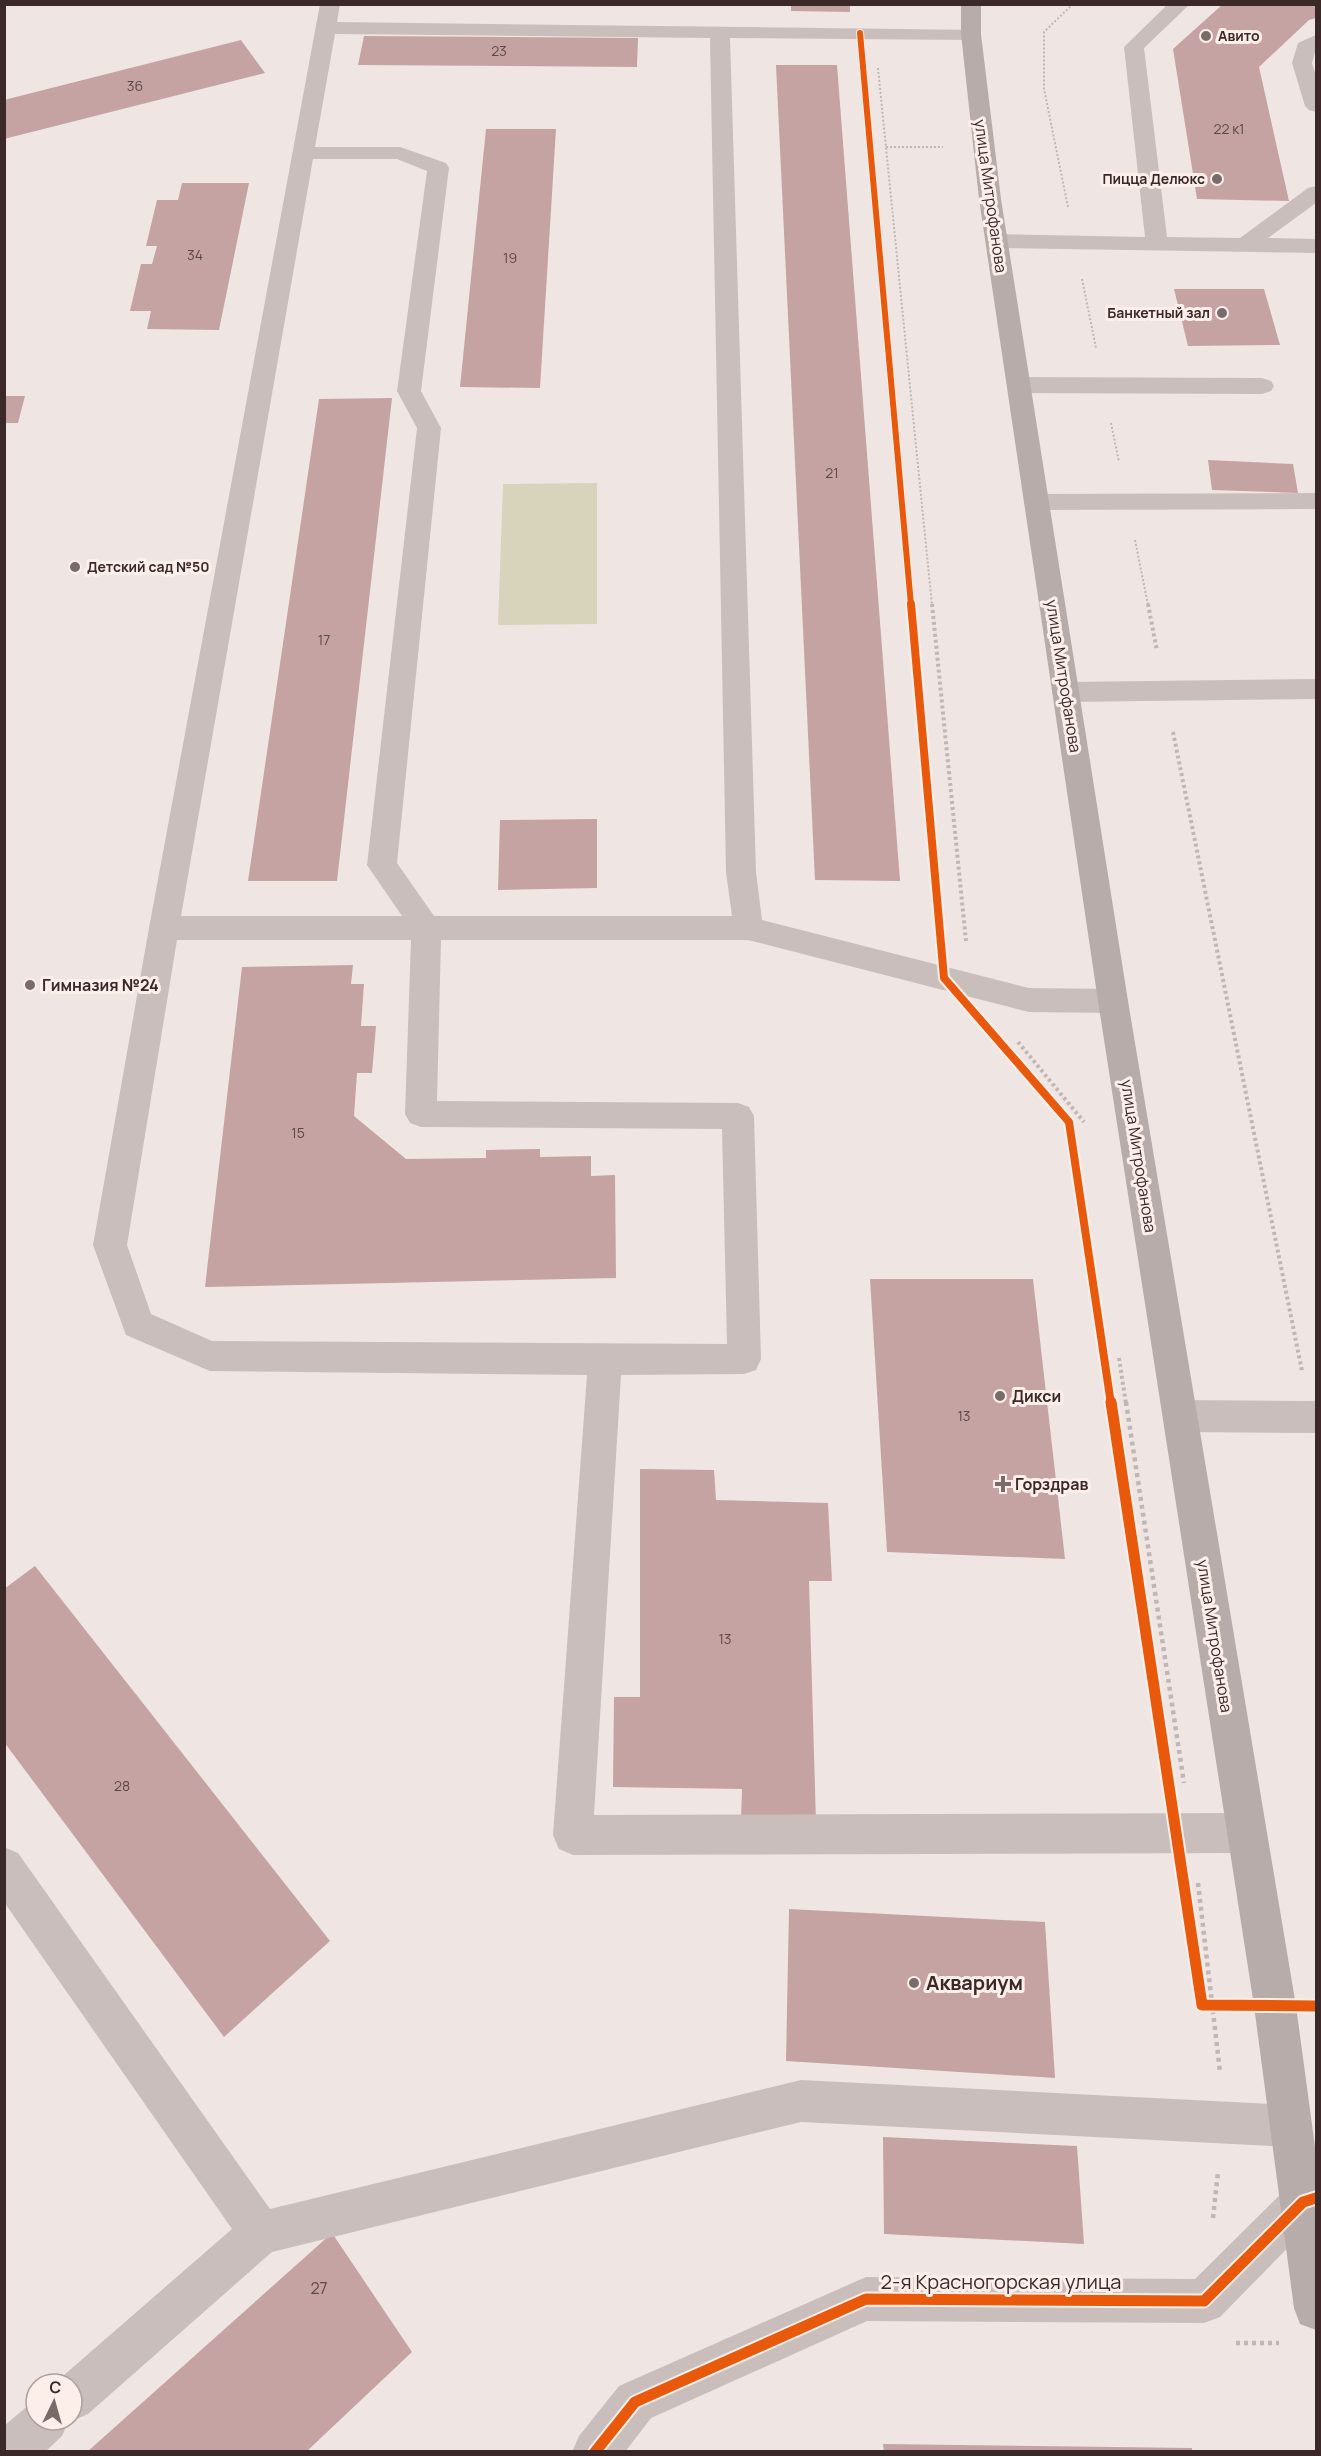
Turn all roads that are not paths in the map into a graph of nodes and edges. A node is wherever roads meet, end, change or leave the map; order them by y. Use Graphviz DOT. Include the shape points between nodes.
graph roads {
  1 [pos="1180,4"];
  2 [pos="328,16"];
  3 [pos="971,19"];
  4 [pos="720,32"];
  5 [pos="1317,41"];
  6 [pos="1317,106"];
  7 [pos="305,153"];
  8 [pos="1317,193"];
  9 [pos="997,241"];
  10 [pos="1157,244"];
  11 [pos="1245,245"];
  12 [pos="1317,246"];
  13 [pos="1019,385"];
  14 [pos="1262,386"];
  15 [pos="1317,501"];
  16 [pos="1037,502"];
  17 [pos="1317,689"];
  18 [pos="1066,692"];
  19 [pos="164,928"];
  20 [pos="426,928"];
  21 [pos="748,928"];
  22 [pos="1113,1000"];
  23 [pos="605,1360"];
  24 [pos="1181,1416"];
  25 [pos="1317,1417"];
  26 [pos="1246,1833"];
  27 [pos="4,1867"];
  28 [pos="1291,2126"];
  29 [pos="1310,2200"];
  30 [pos="261,2233"];
  31 [pos="1317,2307"];
  32 [pos="84,2388"];
  33 [pos="32,2432"];
  34 [pos="10,2451"];
  35 [pos="595,2451"];
  1 -- 10 [label="street" via="1134,47"];
  2 -- 4 [label="street"];
  2 -- 7 [label="street"];
  3 -- 4 [label="street" via="875,33 755,23"];
  3 -- 9 [label="main road, улица Митрофанова" via="983,148"];
  4 -- 21 [label="street" via="741,872"];
  5 -- 6 [label="street" via="1305,46 1302,63"];
  7 -- 19 [label="street"];
  7 -- 20 [label="street" via="400,153 438,168 409,391 429,428 381,866"];
  8 -- 11 [label="street"];
  9 -- 10 [label="street"];
  9 -- 13 [label="main road, улица Митрофанова"];
  10 -- 11 [label="street"];
  11 -- 12 [label="street"];
  13 -- 14 [label="street"];
  13 -- 16 [label="main road, улица Митрофанова"];
  15 -- 16 [label="street"];
  16 -- 18 [label="main road, улица Митрофанова"];
  17 -- 18 [label="street"];
  18 -- 22 [label="main road, улица Митрофанова"];
  19 -- 20 [label="street"];
  19 -- 23 [label="street" via="110,1245 138,1324 210,1356"];
  20 -- 21 [label="street"];
  20 -- 23 [label="street" via="421,1114 738,1116 744,1359"];
  21 -- 22 [label="street" via="1029,1000"];
  22 -- 24 [label="main road, улица Митрофанова"];
  23 -- 26 [label="street" via="573,1835"];
  24 -- 25 [label="street"];
  24 -- 26 [label="main road, улица Митрофанова"];
  26 -- 28 [label="main road, улица Митрофанова"];
  27 -- 30 [label="street"];
  28 -- 29 [label="main road, улица Митрофанова"];
  28 -- 30 [label="street" via="801,2101"];
  29 -- 31 [label="main road, улица Митрофанова"];
  29 -- 35 [label="street, 2-я Красногорская улица" via="1204,2301 866,2299 635,2402"];
  30 -- 32 [label="street"];
  33 -- 34 [label="street"];
}
